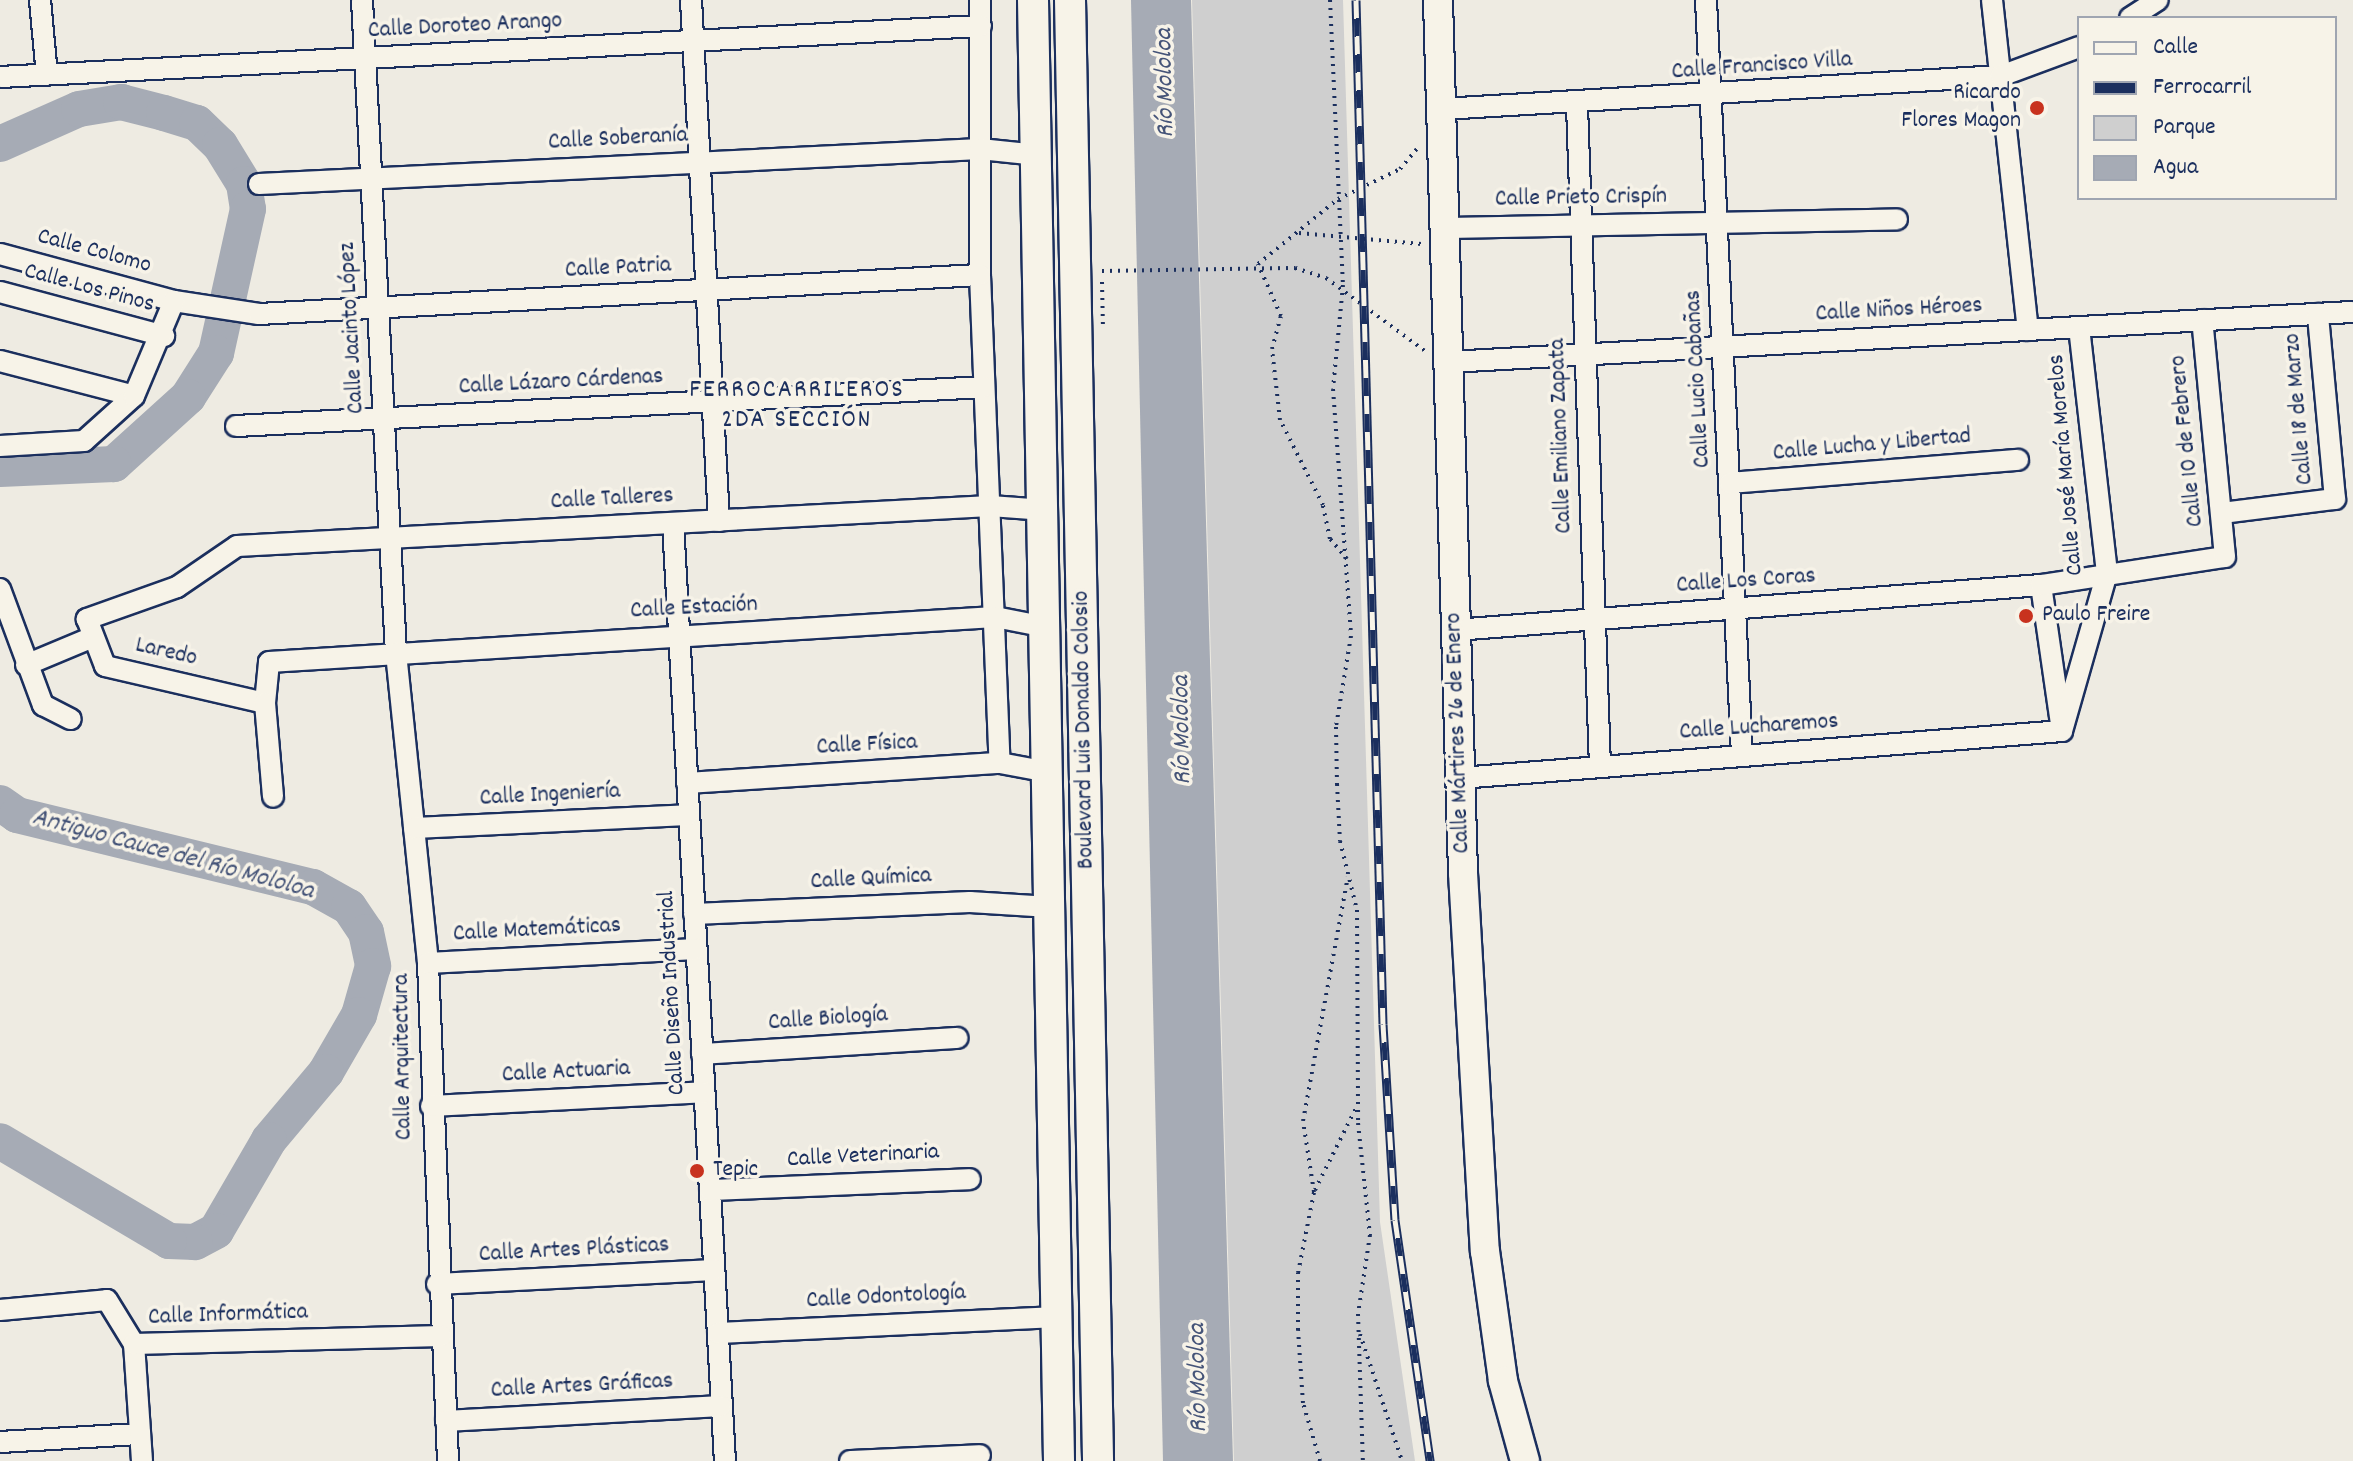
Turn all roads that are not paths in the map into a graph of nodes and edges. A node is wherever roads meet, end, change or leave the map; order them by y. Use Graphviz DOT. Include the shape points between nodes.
graph roads {
  1 [pos="40,0"];
  2 [pos="362,0"];
  3 [pos="691,0"];
  4 [pos="980,0"];
  5 [pos="1033,0"];
  6 [pos="1070,0"];
  7 [pos="1438,0"];
  8 [pos="1706,0"];
  9 [pos="1992,0"];
  10 [pos="2154,1"];
  11 [pos="2133,16"];
  12 [pos="981,26"];
  13 [pos="694,41"];
  14 [pos="2077,48"];
  15 [pos="365,58"];
  16 [pos="47,75"];
  17 [pos="2001,76"];
  18 [pos="0,77"];
  19 [pos="1712,98"];
  20 [pos="1577,105"];
  21 [pos="1442,109"];
  22 [pos="980,149"];
  23 [pos="1038,155"];
  24 [pos="700,162"];
  25 [pos="371,179"];
  26 [pos="259,184"];
  27 [pos="1897,219"];
  28 [pos="1718,223"];
  29 [pos="1581,225"];
  30 [pos="1445,228"];
  31 [pos="0,254"];
  32 [pos="980,275"];
  33 [pos="707,290"];
  34 [pos="0,292"];
  35 [pos="180,302"];
  36 [pos="378,308"];
  37 [pos="2353,312"];
  38 [pos="259,314"];
  39 [pos="2318,314"];
  40 [pos="2202,320"];
  41 [pos="1078,327"];
  42 [pos="1042,328"];
  43 [pos="2079,328"];
  44 [pos="2028,330"];
  45 [pos="164,336"];
  46 [pos="1723,347"];
  47 [pos="1585,354"];
  48 [pos="0,361"];
  49 [pos="1449,362"];
  50 [pos="984,387"];
  51 [pos="134,396"];
  52 [pos="712,401"];
  53 [pos="384,418"];
  54 [pos="236,426"];
  55 [pos="0,446"];
  56 [pos="2018,460"];
  57 [pos="1730,483"];
  58 [pos="990,506"];
  59 [pos="1045,510"];
  60 [pos="2222,513"];
  61 [pos="719,521"];
  62 [pos="673,523"];
  63 [pos="390,538"];
  64 [pos="237,546"];
  65 [pos="2107,573"];
  66 [pos="2041,585"];
  67 [pos="0,589"];
  68 [pos="1736,609"];
  69 [pos="995,617"];
  70 [pos="1595,619"];
  71 [pos="1046,627"];
  72 [pos="1455,630"];
  73 [pos="680,636"];
  74 [pos="91,638"];
  75 [pos="396,653"];
  76 [pos="26,665"];
  77 [pos="265,703"];
  78 [pos="71,719"];
  79 [pos="2062,731"];
  80 [pos="1742,755"];
  81 [pos="1000,763"];
  82 [pos="1600,766"];
  83 [pos="1048,772"];
  84 [pos="1460,778"];
  85 [pos="687,783"];
  86 [pos="273,797"];
  87 [pos="688,815"];
  88 [pos="414,828"];
  89 [pos="1050,907"];
  90 [pos="694,914"];
  91 [pos="696,949"];
  92 [pos="428,963"];
  93 [pos="958,1038"];
  94 [pos="702,1054"];
  95 [pos="704,1092"];
  96 [pos="431,1106"];
  97 [pos="970,1179"];
  98 [pos="710,1190"];
  99 [pos="714,1270"];
  100 [pos="437,1284"];
  101 [pos="0,1310"];
  102 [pos="1058,1317"];
  103 [pos="718,1333"];
  104 [pos="441,1336"];
  105 [pos="134,1344"];
  106 [pos="721,1406"];
  107 [pos="446,1421"];
  108 [pos="140,1434"];
  109 [pos="0,1442"];
  110 [pos="980,1455"];
  111 [pos="142,1461"];
  112 [pos="448,1461"];
  113 [pos="725,1461"];
  114 [pos="850,1461"];
  115 [pos="1059,1461"];
  116 [pos="1098,1461"];
  117 [pos="1525,1461"];
  1 -- 16 [label="street"];
  2 -- 15 [label="street, Calle Jacinto López"];
  3 -- 13 [label="street"];
  4 -- 12 [label="street"];
  5 -- 23 [label="main road, Boulevard Luis Donaldo Colosio"];
  6 -- 41 [label="main road, Boulevard Luis Donaldo Colosio"];
  7 -- 21 [label="street, Calle Mártires 26 de Enero"];
  8 -- 19 [label="street, Calle Lucio Cabañas"];
  9 -- 17 [label="street, Calle José María Morelos"];
  10 -- 11 [label="street"];
  12 -- 13 [label="street, Calle Doroteo Arango"];
  12 -- 22 [label="street"];
  13 -- 15 [label="street, Calle Doroteo Arango"];
  13 -- 24 [label="street"];
  14 -- 17 [label="street, Calle Francisco Villa"];
  15 -- 16 [label="street, Calle Doroteo Arango"];
  15 -- 25 [label="street, Calle Jacinto López"];
  16 -- 18 [label="street, Calle Doroteo Arango"];
  17 -- 19 [label="street, Calle Francisco Villa"];
  17 -- 44 [label="street, Calle José María Morelos"];
  19 -- 20 [label="street, Calle Francisco Villa"];
  19 -- 28 [label="street, Calle Lucio Cabañas"];
  20 -- 21 [label="street, Calle Francisco Villa"];
  20 -- 29 [label="street, Calle Emiliano Zapata"];
  21 -- 30 [label="street, Calle Mártires 26 de Enero"];
  22 -- 23 [label="street, Calle Soberanía"];
  22 -- 24 [label="street, Calle Soberanía"];
  22 -- 32 [label="street"];
  23 -- 42 [label="main road, Boulevard Luis Donaldo Colosio"];
  24 -- 25 [label="street, Calle Soberanía"];
  24 -- 33 [label="street"];
  25 -- 26 [label="street, Calle Soberanía"];
  25 -- 36 [label="street, Calle Jacinto López"];
  27 -- 28 [label="street, Calle Prieto Crispín"];
  28 -- 29 [label="street, Calle Prieto Crispín"];
  28 -- 46 [label="street, Calle Lucio Cabañas"];
  29 -- 30 [label="street, Calle Prieto Crispín"];
  29 -- 47 [label="street, Calle Emiliano Zapata"];
  30 -- 49 [label="street, Calle Mártires 26 de Enero"];
  31 -- 35 [label="street, Calle Colomo"];
  32 -- 33 [label="street, Calle Patria"];
  32 -- 50 [label="street"];
  33 -- 36 [label="street, Calle Patria"];
  33 -- 52 [label="street"];
  34 -- 45 [label="street, Calle Los Pinos"];
  35 -- 38 [label="street, Calle Colomo"];
  35 -- 45 [label="street"];
  36 -- 38 [label="street, Calle Patria"];
  36 -- 53 [label="street, Calle Jacinto López"];
  37 -- 39 [label="street, Calle Niños Héroes"];
  39 -- 40 [label="street, Calle Niños Héroes"];
  39 -- 60 [label="street, Calle 18 de Marzo" via="2335,499"];
  40 -- 43 [label="street, Calle Niños Héroes"];
  40 -- 60 [label="street, Calle 10 de Febrero"];
  41 -- 42 [label="main road"];
  41 -- 116 [label="main road, Boulevard Luis Donaldo Colosio"];
  42 -- 59 [label="main road, Boulevard Luis Donaldo Colosio"];
  43 -- 44 [label="street, Calle Niños Héroes"];
  43 -- 65 [label="street, Calle José María Morelos"];
  44 -- 46 [label="street, Calle Niños Héroes"];
  45 -- 51 [label="street"];
  46 -- 47 [label="street, Calle Niños Héroes"];
  46 -- 57 [label="street, Calle Lucio Cabañas"];
  47 -- 49 [label="street, Calle Niños Héroes"];
  47 -- 70 [label="street, Calle Emiliano Zapata"];
  48 -- 51 [label="street"];
  49 -- 72 [label="street, Calle Mártires 26 de Enero"];
  50 -- 52 [label="street, Calle Lázaro Cárdenas"];
  50 -- 58 [label="street"];
  51 -- 55 [label="street" via="84,441"];
  52 -- 53 [label="street, Calle Lázaro Cárdenas"];
  52 -- 61 [label="street"];
  53 -- 54 [label="street, Calle Lázaro Cárdenas"];
  53 -- 63 [label="street, Calle Jacinto López"];
  56 -- 57 [label="street, Calle Lucha y Libertad"];
  57 -- 68 [label="street, Calle Lucio Cabañas"];
  58 -- 59 [label="street, Calle Talleres"];
  58 -- 61 [label="street, Calle Talleres"];
  58 -- 69 [label="street"];
  59 -- 71 [label="main road, Boulevard Luis Donaldo Colosio"];
  60 -- 65 [label="street, Calle 10 de Febrero" via="2225,557"];
  61 -- 62 [label="street, Calle Talleres"];
  62 -- 63 [label="street, Calle Talleres"];
  62 -- 73 [label="street, Calle Diseño Industrial"];
  63 -- 64 [label="street, Calle Talleres"];
  63 -- 75 [label="street, Calle Jacinto López"];
  64 -- 74 [label="street, Laredo" via="177,587 87,619"];
  65 -- 66 [label="street"];
  65 -- 79 [label="street, Calle José María Morelos"];
  66 -- 68 [label="street, Calle Los Coras"];
  66 -- 79 [label="street, Calle José María Morelos"];
  67 -- 76 [label="street"];
  68 -- 70 [label="street, Calle Los Coras"];
  68 -- 80 [label="street, Calle Lucio Cabañas"];
  69 -- 71 [label="street, Calle Estación"];
  69 -- 73 [label="street, Calle Estación"];
  69 -- 81 [label="street"];
  70 -- 72 [label="street, Calle Los Coras"];
  70 -- 82 [label="street, Calle Emiliano Zapata"];
  71 -- 83 [label="main road, Boulevard Luis Donaldo Colosio"];
  72 -- 84 [label="street, Calle Mártires 26 de Enero"];
  73 -- 75 [label="street, Calle Estación"];
  73 -- 85 [label="street, Calle Diseño Industrial"];
  74 -- 76 [label="street"];
  74 -- 77 [label="street, Laredo" via="105,666"];
  75 -- 77 [label="street" via="269,662"];
  75 -- 88 [label="street, Calle Arquitectura"];
  76 -- 78 [label="street" via="43,705"];
  77 -- 86 [label="street"];
  79 -- 80 [label="street, Calle Lucharemos"];
  80 -- 82 [label="street, Calle Lucharemos"];
  81 -- 83 [label="street, Calle Física"];
  81 -- 85 [label="street, Calle Física"];
  82 -- 84 [label="street, Calle Lucharemos"];
  83 -- 89 [label="main road, Boulevard Luis Donaldo Colosio"];
  84 -- 117 [label="street, Calle Mártires 26 de Enero" via="1485,1251 1503,1381"];
  85 -- 87 [label="street, Calle Diseño Industrial"];
  87 -- 88 [label="street, Calle Ingeniería"];
  87 -- 90 [label="street, Calle Diseño Industrial"];
  88 -- 92 [label="street, Calle Arquitectura"];
  89 -- 90 [label="street, Calle Química" via="970,902"];
  89 -- 102 [label="main road, Boulevard Luis Donaldo Colosio"];
  90 -- 91 [label="street, Calle Diseño Industrial"];
  91 -- 92 [label="street, Calle Matemáticas"];
  91 -- 94 [label="street, Calle Diseño Industrial"];
  92 -- 96 [label="street, Calle Arquitectura"];
  93 -- 94 [label="street, Calle Biología"];
  94 -- 95 [label="street, Calle Diseño Industrial"];
  95 -- 96 [label="street, Calle Actuaria"];
  95 -- 98 [label="street, Calle Diseño Industrial"];
  96 -- 100 [label="street, Calle Arquitectura"];
  97 -- 98 [label="street, Calle Veterinaria"];
  98 -- 99 [label="street, Calle Diseño Industrial"];
  99 -- 100 [label="street, Calle Artes Plásticas"];
  99 -- 103 [label="street, Calle Diseño Industrial"];
  100 -- 104 [label="street, Calle Arquitectura"];
  101 -- 105 [label="street" via="107,1300"];
  102 -- 103 [label="street, Calle Odontología"];
  102 -- 115 [label="main road, Boulevard Luis Donaldo Colosio"];
  103 -- 106 [label="street, Calle Diseño Industrial"];
  104 -- 105 [label="street, Calle Informática"];
  104 -- 107 [label="street, Calle Arquitectura"];
  105 -- 108 [label="street, Calle Informática"];
  106 -- 107 [label="street, Calle Artes Gráficas"];
  106 -- 113 [label="street, Calle Diseño Industrial"];
  107 -- 112 [label="street, Calle Arquitectura"];
  108 -- 109 [label="street"];
  108 -- 111 [label="street, Calle Informática"];
  110 -- 114 [label="street"];
}
